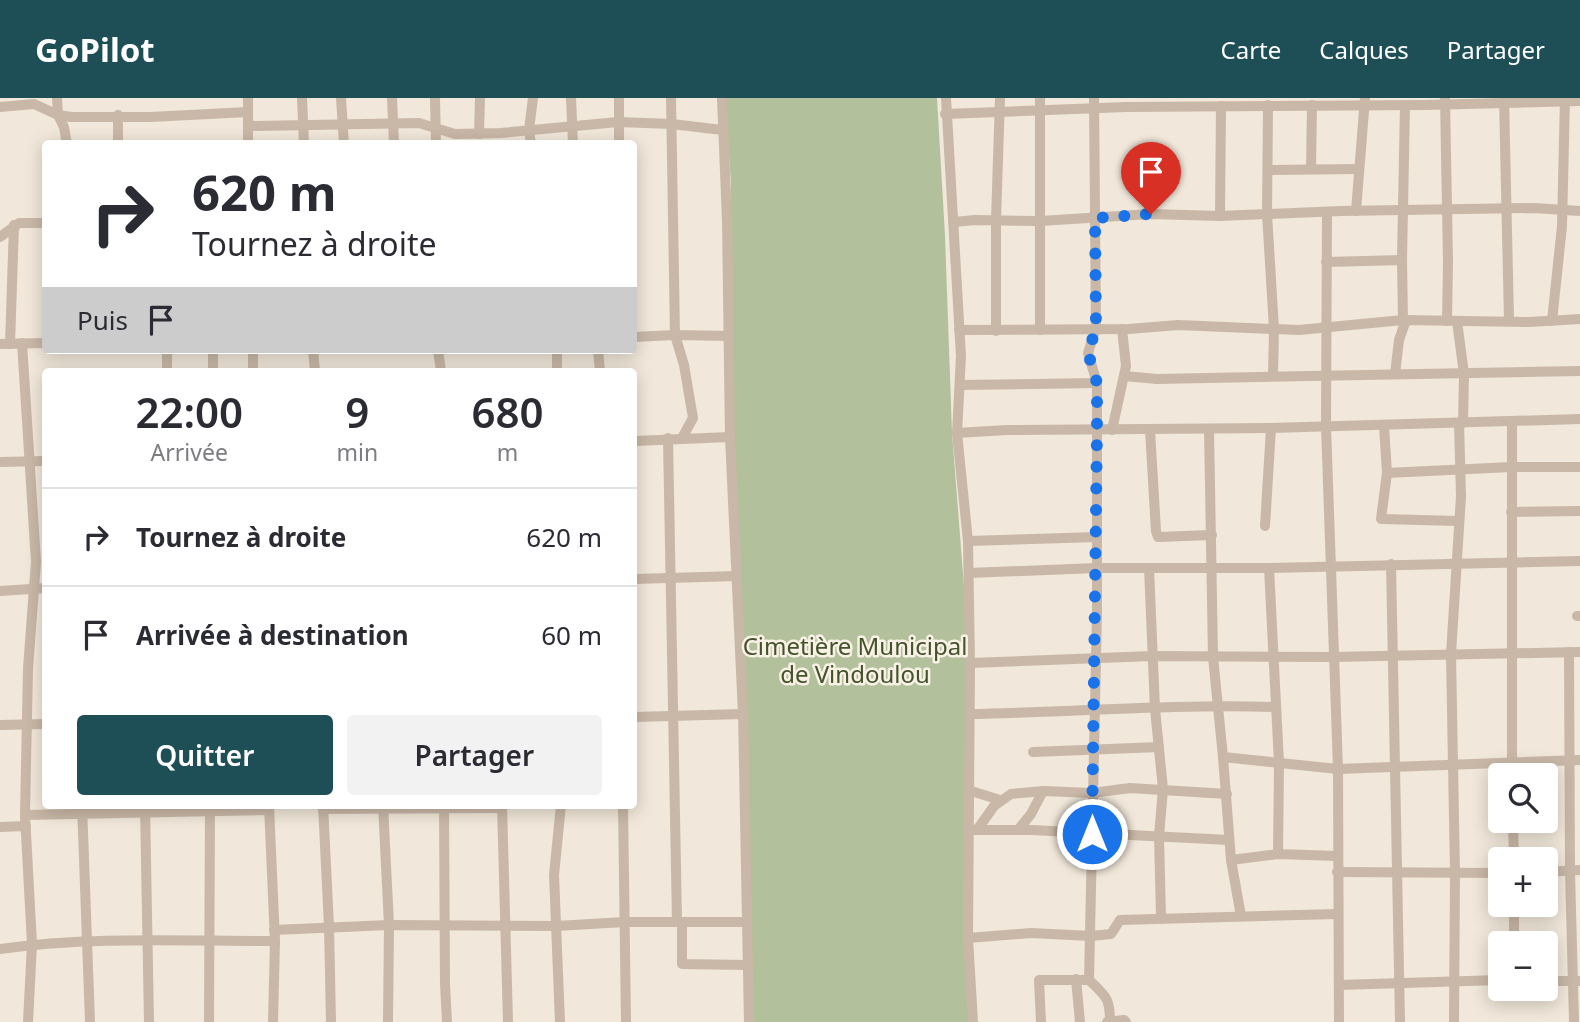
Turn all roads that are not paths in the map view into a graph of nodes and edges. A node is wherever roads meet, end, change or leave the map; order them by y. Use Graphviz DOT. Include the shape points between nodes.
graph roads {
  1 [pos="57,98"];
  2 [pos="248,98"];
  3 [pos="302,98"];
  4 [pos="341,98"];
  5 [pos="392,98"];
  6 [pos="435,98"];
  7 [pos="480,98"];
  8 [pos="533,98"];
  9 [pos="571,98"];
  10 [pos="619,98"];
  11 [pos="671,98"];
  12 [pos="722,98"];
  13 [pos="946,98"];
  14 [pos="1000,98"];
  15 [pos="1565,99"];
  16 [pos="1504,100"];
  17 [pos="1326,101"];
  18 [pos="1580,101"];
  19 [pos="1184,102"];
  20 [pos="1365,102"];
  21 [pos="1445,102"];
  22 [pos="1094,103"];
  23 [pos="1228,103"];
  24 [pos="1,104"];
  25 [pos="1040,104"];
  26 [pos="1268,105"];
  27 [pos="1312,105"];
  28 [pos="1405,105"];
  29 [pos="248,112"];
  30 [pos="1000,113"];
  31 [pos="945,114"];
  32 [pos="58,115"];
  33 [pos="118,116"];
  34 [pos="618,122"];
  35 [pos="342,123"];
  36 [pos="304,124"];
  37 [pos="393,124"];
  38 [pos="672,124"];
  39 [pos="248,125"];
  40 [pos="435,127"];
  41 [pos="572,127"];
  42 [pos="529,130"];
  43 [pos="722,130"];
  44 [pos="479,134"];
  45 [pos="66,140"];
  46 [pos="118,140"];
  47 [pos="248,140"];
  48 [pos="304,140"];
  49 [pos="344,140"];
  50 [pos="394,140"];
  51 [pos="436,140"];
  52 [pos="530,140"];
  53 [pos="573,140"];
  54 [pos="619,140"];
  55 [pos="1311,168"];
  56 [pos="1358,169"];
  57 [pos="1268,170"];
  58 [pos="1563,208"];
  59 [pos="1447,209"];
  60 [pos="1507,209"];
  61 [pos="1402,210"];
  62 [pos="1356,211"];
  63 [pos="1580,211"];
  64 [pos="1327,213"];
  65 [pos="1267,214"];
  66 [pos="1220,216"];
  67 [pos="1095,218"];
  68 [pos="996,220"];
  69 [pos="1040,221"];
  70 [pos="954,222"];
  71 [pos="42,223"];
  72 [pos="14,225"];
  73 [pos="0,237"];
  74 [pos="1402,260"];
  75 [pos="1326,262"];
  76 [pos="1580,318"];
  77 [pos="1405,320"];
  78 [pos="1509,320"];
  79 [pos="1452,321"];
  80 [pos="1552,321"];
  81 [pos="1096,328"];
  82 [pos="1327,328"];
  83 [pos="1122,329"];
  84 [pos="1274,329"];
  85 [pos="959,330"];
  86 [pos="1040,330"];
  87 [pos="996,331"];
  88 [pos="675,335"];
  89 [pos="729,336"];
  90 [pos="637,337"];
  91 [pos="22,343"];
  92 [pos="42,343"];
  93 [pos="5,344"];
  94 [pos="1580,371"];
  95 [pos="1395,374"];
  96 [pos="1464,374"];
  97 [pos="1124,376"];
  98 [pos="1273,376"];
  99 [pos="1325,376"];
  100 [pos="1097,383"];
  101 [pos="960,385"];
  102 [pos="1580,419"];
  103 [pos="1512,421"];
  104 [pos="1461,423"];
  105 [pos="1384,425"];
  106 [pos="1326,426"];
  107 [pos="1271,428"];
  108 [pos="1209,429"];
  109 [pos="1097,430"];
  110 [pos="1112,430"];
  111 [pos="1150,430"];
  112 [pos="957,433"];
  113 [pos="730,437"];
  114 [pos="668,438"];
  115 [pos="682,438"];
  116 [pos="637,441"];
  117 [pos="42,461"];
  118 [pos="0,462"];
  119 [pos="29,462"];
  120 [pos="1511,467"];
  121 [pos="1580,467"];
  122 [pos="1461,469"];
  123 [pos="1387,473"];
  124 [pos="1580,511"];
  125 [pos="1511,512"];
  126 [pos="1459,521"];
  127 [pos="1265,526"];
  128 [pos="1212,535"];
  129 [pos="1097,537"];
  130 [pos="968,541"];
  131 [pos="1580,561"];
  132 [pos="1511,562"];
  133 [pos="1391,564"];
  134 [pos="1457,565"];
  135 [pos="1330,566"];
  136 [pos="1212,567"];
  137 [pos="1096,568"];
  138 [pos="1149,568"];
  139 [pos="1269,568"];
  140 [pos="968,573"];
  141 [pos="737,576"];
  142 [pos="670,578"];
  143 [pos="637,579"];
  144 [pos="40,589"];
  145 [pos="0,592"];
  146 [pos="1574,652"];
  147 [pos="1511,653"];
  148 [pos="1451,654"];
  149 [pos="1392,655"];
  150 [pos="1152,656"];
  151 [pos="1213,657"];
  152 [pos="1272,657"];
  153 [pos="1334,657"];
  154 [pos="1095,658"];
  155 [pos="970,663"];
  156 [pos="1218,705"];
  157 [pos="1275,706"];
  158 [pos="1155,709"];
  159 [pos="1094,711"];
  160 [pos="743,714"];
  161 [pos="970,714"];
  162 [pos="637,717"];
  163 [pos="674,717"];
  164 [pos="42,724"];
  165 [pos="0,725"];
  166 [pos="28,725"];
  167 [pos="1159,747"];
  168 [pos="1093,750"];
  169 [pos="1033,752"];
  170 [pos="1223,757"];
  171 [pos="1575,760"];
  172 [pos="1512,762"];
  173 [pos="1279,763"];
  174 [pos="1453,764"];
  175 [pos="1394,766"];
  176 [pos="1338,769"];
  177 [pos="1163,789"];
  178 [pos="968,790"];
  179 [pos="1043,791"];
  180 [pos="1092,793"];
  181 [pos="1227,794"];
  182 [pos="1000,800"];
  183 [pos="82,809"];
  184 [pos="145,809"];
  185 [pos="210,809"];
  186 [pos="269,809"];
  187 [pos="323,809"];
  188 [pos="383,809"];
  189 [pos="444,809"];
  190 [pos="502,809"];
  191 [pos="561,809"];
  192 [pos="623,809"];
  193 [pos="26,815"];
  194 [pos="26,826"];
  195 [pos="0,827"];
  196 [pos="972,830"];
  197 [pos="1018,830"];
  198 [pos="1092,834"];
  199 [pos="1159,836"];
  200 [pos="1229,840"];
  201 [pos="1278,854"];
  202 [pos="1337,856"];
  203 [pos="1231,860"];
  204 [pos="1575,870"];
  205 [pos="1337,872"];
  206 [pos="1397,872"];
  207 [pos="1455,873"];
  208 [pos="1488,873"];
  209 [pos="1337,914"];
  210 [pos="1241,916"];
  211 [pos="1161,917"];
  212 [pos="625,922"];
  213 [pos="680,922"];
  214 [pos="746,922"];
  215 [pos="390,925"];
  216 [pos="444,925"];
  217 [pos="329,926"];
  218 [pos="504,926"];
  219 [pos="556,926"];
  220 [pos="274,935"];
  221 [pos="1091,936"];
  222 [pos="968,938"];
  223 [pos="211,941"];
  224 [pos="88,942"];
  225 [pos="148,942"];
  226 [pos="32,944"];
  227 [pos="0,949"];
  228 [pos="747,965"];
  229 [pos="1076,979"];
  230 [pos="1089,980"];
  231 [pos="1488,981"];
  232 [pos="1558,981"];
  233 [pos="1454,982"];
  234 [pos="1576,982"];
  235 [pos="1399,984"];
  236 [pos="1339,985"];
  237 [pos="28,1022"];
  238 [pos="90,1022"];
  239 [pos="149,1022"];
  240 [pos="209,1022"];
  241 [pos="273,1022"];
  242 [pos="331,1022"];
  243 [pos="388,1022"];
  244 [pos="447,1022"];
  245 [pos="508,1022"];
  246 [pos="560,1022"];
  247 [pos="626,1022"];
  248 [pos="749,1022"];
  249 [pos="973,1022"];
  250 [pos="1041,1022"];
  251 [pos="1080,1022"];
  252 [pos="1108,1022"];
  253 [pos="1126,1022"];
  254 [pos="1339,1022"];
  255 [pos="1400,1022"];
  256 [pos="1454,1022"];
  257 [pos="1574,1022"];
  1 -- 32 [label="street"];
  2 -- 29 [label="street"];
  3 -- 36 [label="street"];
  4 -- 35 [label="street"];
  5 -- 37 [label="street"];
  6 -- 40 [label="street"];
  7 -- 44 [label="street"];
  8 -- 42 [label="street"];
  9 -- 41 [label="street"];
  10 -- 34 [label="street"];
  11 -- 38 [label="street"];
  12 -- 43 [label="street"];
  13 -- 31 [label="street"];
  14 -- 30 [label="street"];
  15 -- 16 [label="street"];
  15 -- 18 [label="street"];
  15 -- 58 [label="street"];
  16 -- 21 [label="street"];
  16 -- 60 [label="street"];
  17 -- 20 [label="street"];
  17 -- 27 [label="street"];
  19 -- 22 [label="street"];
  19 -- 23 [label="street"];
  20 -- 28 [label="street"];
  20 -- 56 [label="street"];
  21 -- 28 [label="street"];
  21 -- 59 [label="street"];
  22 -- 25 [label="street"];
  22 -- 67 [label="street"];
  23 -- 26 [label="street"];
  23 -- 66 [label="street"];
  24 -- 32 [label="street" via="34,104"];
  25 -- 30 [label="street"];
  25 -- 69 [label="street"];
  26 -- 27 [label="street"];
  26 -- 57 [label="street"];
  27 -- 55 [label="street"];
  28 -- 61 [label="street"];
  29 -- 33 [label="street"];
  29 -- 39 [label="street"];
  30 -- 31 [label="street"];
  30 -- 68 [label="street"];
  31 -- 70 [label="street"];
  32 -- 33 [label="street"];
  32 -- 45 [label="street"];
  33 -- 46 [label="street"];
  34 -- 38 [label="street"];
  34 -- 41 [label="street"];
  34 -- 54 [label="street"];
  35 -- 36 [label="street"];
  35 -- 37 [label="street"];
  35 -- 49 [label="street"];
  36 -- 39 [label="street"];
  36 -- 48 [label="street"];
  37 -- 40 [label="street"];
  37 -- 50 [label="street"];
  38 -- 43 [label="street"];
  38 -- 88 [label="street"];
  39 -- 47 [label="street"];
  40 -- 44 [label="street" via="449,134"];
  40 -- 51 [label="street"];
  41 -- 42 [label="street"];
  41 -- 53 [label="street"];
  42 -- 44 [label="street"];
  42 -- 52 [label="street"];
  43 -- 89 [label="street"];
  55 -- 56 [label="street"];
  55 -- 57 [label="street"];
  56 -- 62 [label="street"];
  57 -- 65 [label="street"];
  58 -- 60 [label="street"];
  58 -- 63 [label="street"];
  58 -- 80 [label="street"];
  59 -- 60 [label="street"];
  59 -- 61 [label="street"];
  59 -- 79 [label="street"];
  60 -- 78 [label="street"];
  61 -- 62 [label="street"];
  61 -- 74 [label="street"];
  62 -- 64 [label="street"];
  64 -- 65 [label="street"];
  64 -- 75 [label="street"];
  65 -- 66 [label="street"];
  65 -- 84 [label="street"];
  66 -- 67 [label="street"];
  67 -- 69 [label="street"];
  67 -- 81 [label="street"];
  68 -- 69 [label="street"];
  68 -- 70 [label="street"];
  68 -- 87 [label="street"];
  69 -- 86 [label="street"];
  70 -- 85 [label="street"];
  71 -- 72 [label="street"];
  72 -- 73 [label="street"];
  72 -- 93 [label="street"];
  74 -- 75 [label="street"];
  74 -- 77 [label="street"];
  75 -- 82 [label="street"];
  76 -- 80 [label="street"];
  77 -- 79 [label="street"];
  77 -- 82 [label="street"];
  77 -- 95 [label="street"];
  78 -- 79 [label="street"];
  78 -- 80 [label="street"];
  79 -- 96 [label="street"];
  81 -- 83 [label="street"];
  81 -- 86 [label="street"];
  81 -- 100 [label="street" via="1088,353"];
  82 -- 84 [label="street"];
  82 -- 99 [label="street"];
  83 -- 84 [label="street" via="1178,325"];
  83 -- 97 [label="street"];
  84 -- 98 [label="street"];
  85 -- 87 [label="street"];
  85 -- 101 [label="street"];
  86 -- 87 [label="street"];
  88 -- 89 [label="street"];
  88 -- 90 [label="street"];
  88 -- 115 [label="street" via="693,418"];
  89 -- 113 [label="street"];
  91 -- 92 [label="street"];
  91 -- 93 [label="street"];
  91 -- 119 [label="street"];
  94 -- 96 [label="street"];
  95 -- 96 [label="street"];
  95 -- 99 [label="street"];
  96 -- 104 [label="street"];
  97 -- 98 [label="street"];
  97 -- 110 [label="street"];
  98 -- 99 [label="street"];
  99 -- 106 [label="street"];
  100 -- 101 [label="street"];
  100 -- 109 [label="street"];
  101 -- 112 [label="street"];
  102 -- 103 [label="street"];
  103 -- 104 [label="street"];
  103 -- 120 [label="street"];
  104 -- 105 [label="street"];
  104 -- 122 [label="street"];
  105 -- 106 [label="street"];
  105 -- 123 [label="street"];
  106 -- 107 [label="street"];
  106 -- 135 [label="street"];
  107 -- 108 [label="street"];
  107 -- 127 [label="street"];
  108 -- 111 [label="street"];
  108 -- 128 [label="street"];
  109 -- 110 [label="street"];
  109 -- 112 [label="street"];
  109 -- 129 [label="street"];
  110 -- 111 [label="street"];
  111 -- 128 [label="street" via="1158,537"];
  112 -- 130 [label="street"];
  113 -- 115 [label="street"];
  113 -- 141 [label="street"];
  114 -- 115 [label="street"];
  114 -- 116 [label="street"];
  114 -- 142 [label="street"];
  117 -- 119 [label="street"];
  118 -- 119 [label="street"];
  119 -- 144 [label="street"];
  120 -- 121 [label="street"];
  120 -- 122 [label="street"];
  120 -- 125 [label="street"];
  122 -- 123 [label="street"];
  122 -- 126 [label="street"];
  123 -- 126 [label="street" via="1381,519"];
  124 -- 125 [label="street"];
  125 -- 132 [label="street"];
  126 -- 134 [label="street"];
  128 -- 136 [label="street"];
  129 -- 130 [label="street"];
  129 -- 137 [label="street"];
  130 -- 140 [label="street"];
  131 -- 132 [label="street"];
  132 -- 134 [label="street"];
  132 -- 147 [label="street"];
  133 -- 134 [label="street"];
  133 -- 135 [label="street"];
  133 -- 149 [label="street"];
  134 -- 148 [label="street"];
  135 -- 139 [label="street"];
  135 -- 153 [label="street"];
  136 -- 138 [label="street"];
  136 -- 139 [label="street"];
  136 -- 151 [label="street"];
  137 -- 138 [label="street"];
  137 -- 140 [label="street"];
  137 -- 154 [label="street"];
  138 -- 150 [label="street"];
  139 -- 152 [label="street"];
  140 -- 155 [label="street"];
  141 -- 142 [label="street"];
  141 -- 160 [label="street"];
  142 -- 143 [label="street"];
  142 -- 163 [label="street"];
  144 -- 145 [label="street"];
  144 -- 166 [label="street" via="28,668"];
  146 -- 147 [label="street"];
  146 -- 171 [label="street"];
  147 -- 148 [label="street"];
  147 -- 172 [label="street"];
  148 -- 149 [label="street"];
  148 -- 174 [label="street"];
  149 -- 153 [label="street"];
  149 -- 175 [label="street"];
  150 -- 151 [label="street"];
  150 -- 154 [label="street"];
  150 -- 158 [label="street"];
  151 -- 152 [label="street"];
  151 -- 156 [label="street"];
  152 -- 153 [label="street"];
  152 -- 157 [label="street"];
  153 -- 176 [label="street"];
  154 -- 155 [label="street"];
  154 -- 159 [label="street"];
  155 -- 161 [label="street"];
  156 -- 157 [label="street"];
  156 -- 158 [label="street"];
  156 -- 170 [label="street"];
  157 -- 173 [label="street"];
  158 -- 159 [label="street"];
  158 -- 167 [label="street"];
  159 -- 161 [label="street"];
  159 -- 168 [label="street"];
  160 -- 163 [label="street"];
  160 -- 214 [label="street"];
  161 -- 178 [label="street"];
  162 -- 163 [label="street"];
  163 -- 213 [label="street"];
  164 -- 166 [label="street"];
  165 -- 166 [label="street"];
  166 -- 193 [label="street"];
  167 -- 168 [label="street"];
  167 -- 177 [label="street"];
  168 -- 169 [label="street"];
  168 -- 180 [label="street"];
  170 -- 173 [label="street"];
  170 -- 181 [label="street"];
  171 -- 172 [label="street"];
  171 -- 204 [label="street"];
  172 -- 174 [label="street"];
  173 -- 176 [label="street"];
  173 -- 201 [label="street"];
  174 -- 175 [label="street"];
  174 -- 207 [label="street"];
  175 -- 176 [label="street"];
  175 -- 206 [label="street"];
  176 -- 202 [label="street"];
  177 -- 180 [label="street"];
  177 -- 181 [label="street"];
  177 -- 199 [label="street"];
  178 -- 182 [label="street"];
  178 -- 196 [label="street"];
  179 -- 180 [label="street"];
  179 -- 182 [label="street" via="1011,794"];
  179 -- 197 [label="street"];
  180 -- 198 [label="street"];
  181 -- 200 [label="street"];
  182 -- 196 [label="street"];
  183 -- 193 [label="street"];
  183 -- 224 [label="street"];
  184 -- 225 [label="street"];
  185 -- 223 [label="street"];
  186 -- 220 [label="street"];
  187 -- 217 [label="street"];
  188 -- 215 [label="street"];
  189 -- 216 [label="street"];
  190 -- 218 [label="street"];
  191 -- 219 [label="street" via="554,875"];
  192 -- 212 [label="street"];
  193 -- 194 [label="street"];
  194 -- 195 [label="street"];
  194 -- 226 [label="street"];
  196 -- 197 [label="street"];
  196 -- 222 [label="street"];
  197 -- 198 [label="street"];
  198 -- 199 [label="street"];
  198 -- 221 [label="street"];
  199 -- 200 [label="street"];
  199 -- 211 [label="street"];
  200 -- 203 [label="street"];
  201 -- 202 [label="street"];
  201 -- 203 [label="street"];
  202 -- 205 [label="street"];
  203 -- 210 [label="street"];
  204 -- 234 [label="street"];
  205 -- 206 [label="street"];
  205 -- 209 [label="street"];
  206 -- 207 [label="street"];
  206 -- 235 [label="street"];
  207 -- 208 [label="street"];
  207 -- 233 [label="street"];
  209 -- 210 [label="street"];
  209 -- 236 [label="street"];
  210 -- 211 [label="street"];
  211 -- 221 [label="street" via="1120,920 1111,934"];
  212 -- 213 [label="street"];
  212 -- 219 [label="street"];
  212 -- 247 [label="street"];
  213 -- 214 [label="street"];
  213 -- 228 [label="street" via="682,964"];
  214 -- 228 [label="street"];
  215 -- 216 [label="street"];
  215 -- 217 [label="street"];
  215 -- 243 [label="street"];
  216 -- 218 [label="street"];
  216 -- 244 [label="street"];
  217 -- 220 [label="street"];
  217 -- 242 [label="street"];
  218 -- 219 [label="street"];
  218 -- 245 [label="street"];
  219 -- 246 [label="street"];
  220 -- 223 [label="street"];
  220 -- 241 [label="street"];
  221 -- 222 [label="street" via="1031,933"];
  221 -- 230 [label="street"];
  222 -- 249 [label="street"];
  223 -- 225 [label="street"];
  223 -- 240 [label="street"];
  224 -- 225 [label="street"];
  224 -- 226 [label="street"];
  224 -- 238 [label="street"];
  225 -- 239 [label="street"];
  226 -- 227 [label="street"];
  226 -- 237 [label="street"];
  228 -- 248 [label="street"];
  229 -- 230 [label="street"];
  229 -- 250 [label="street" via="1040,980"];
  229 -- 251 [label="street"];
  230 -- 252 [label="street" via="1108,999"];
  231 -- 233 [label="street"];
  232 -- 234 [label="street"];
  233 -- 235 [label="street"];
  233 -- 256 [label="street"];
  234 -- 257 [label="street"];
  235 -- 236 [label="street"];
  235 -- 255 [label="street"];
  236 -- 254 [label="street"];
  252 -- 253 [label="street"];
}
